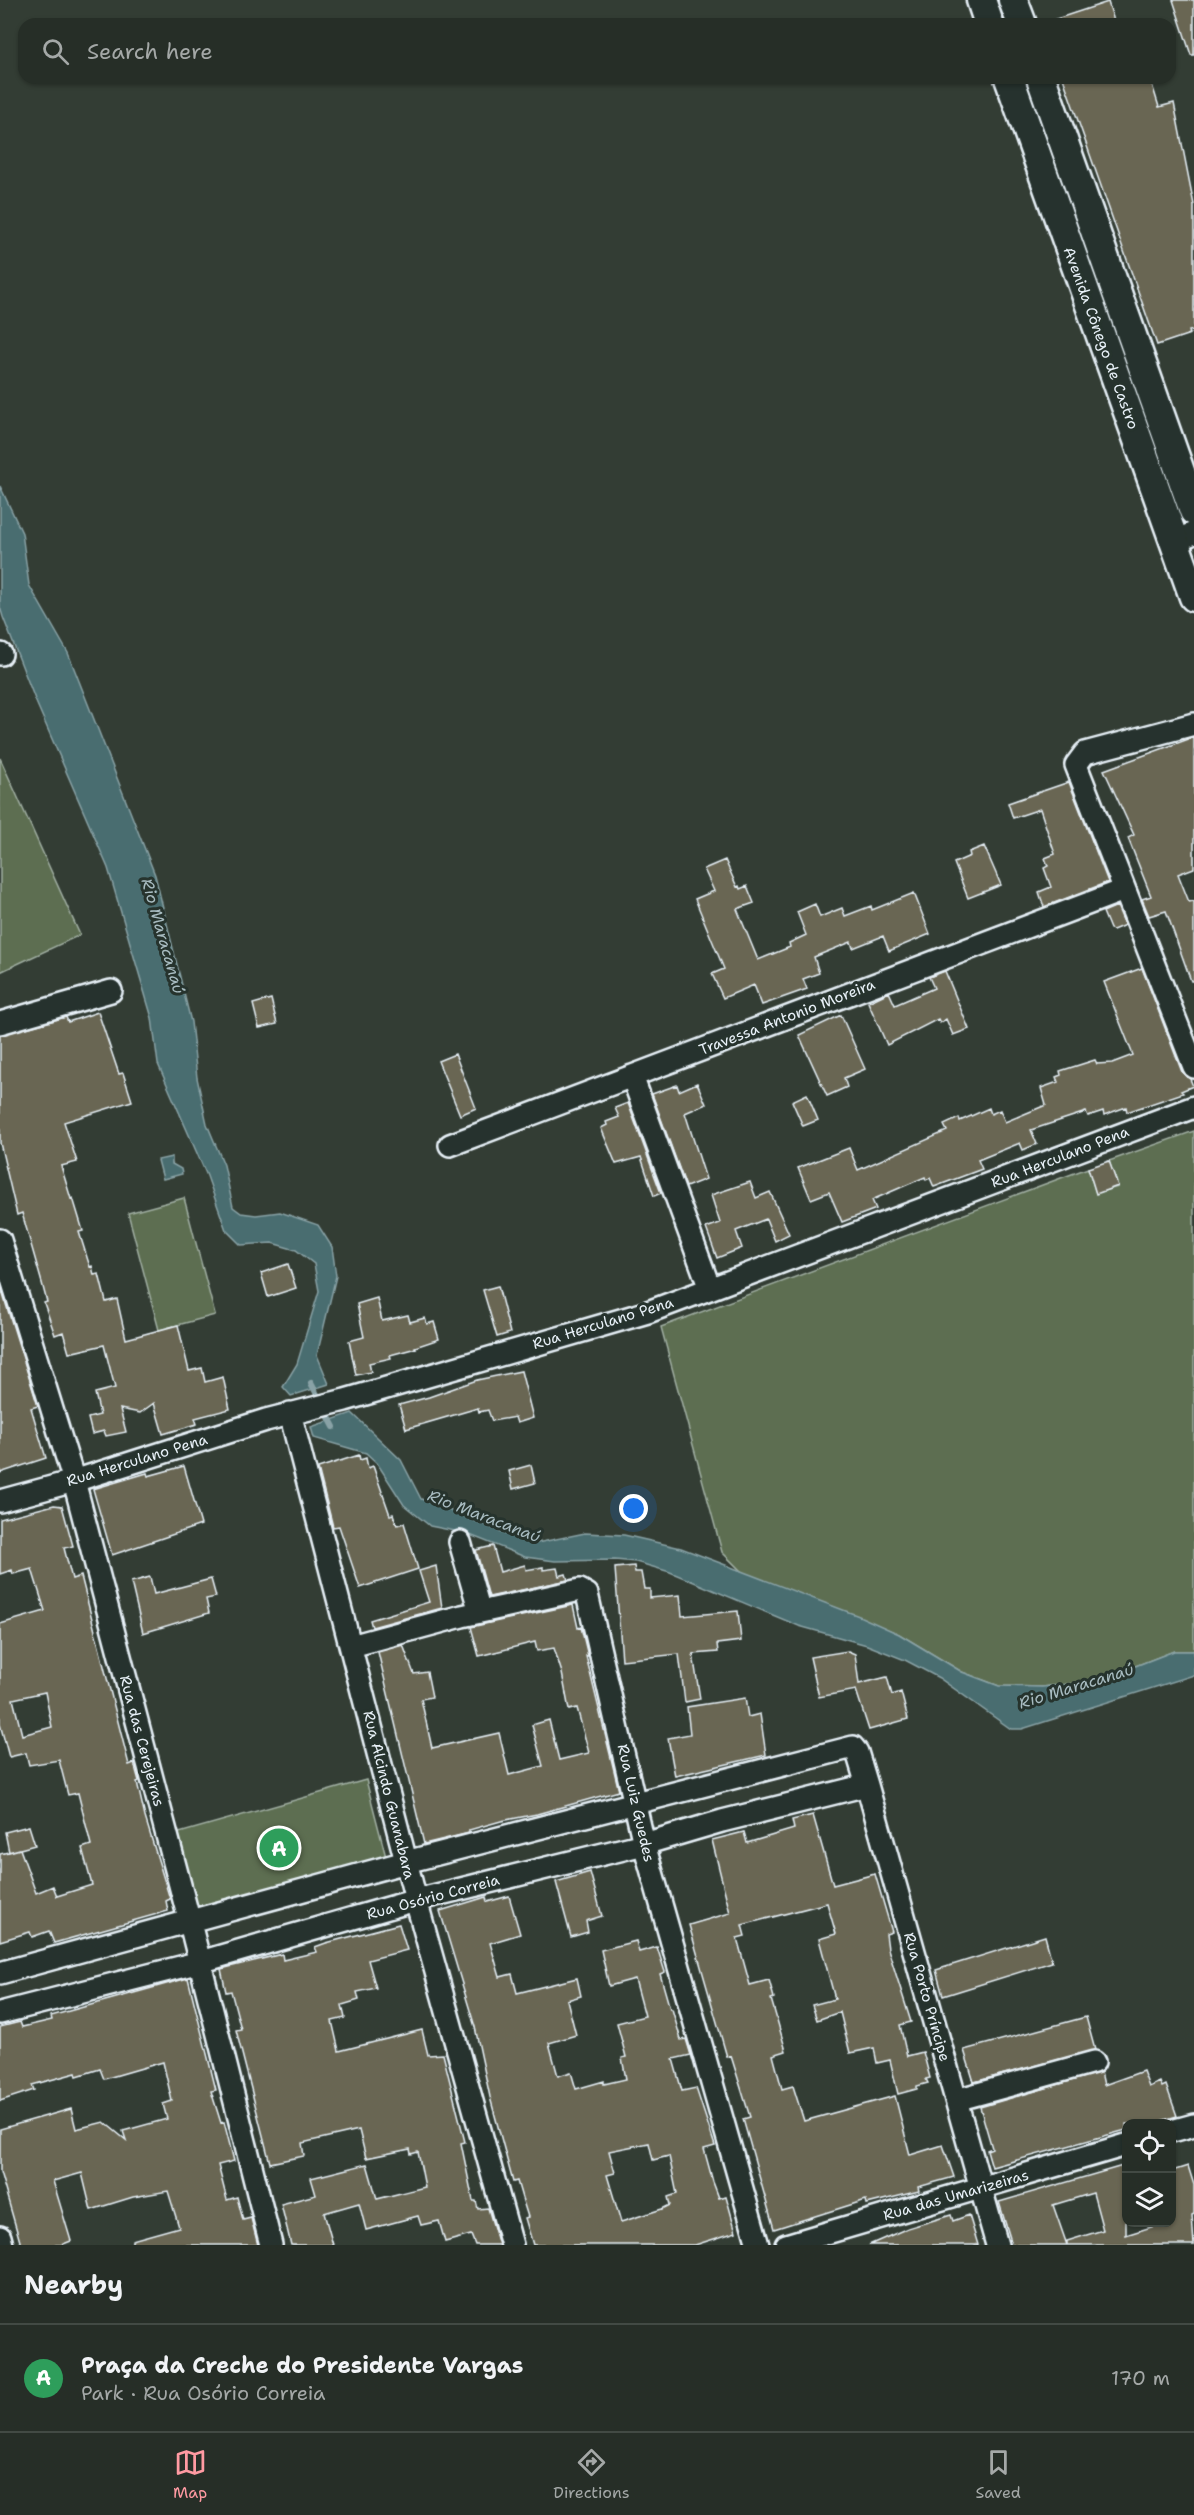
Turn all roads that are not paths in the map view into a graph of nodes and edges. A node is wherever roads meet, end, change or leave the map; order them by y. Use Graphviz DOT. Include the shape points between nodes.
graph roads {
  1 [pos="981,0"];
  2 [pos="1014,0"];
  3 [pos="988,18"];
  4 [pos="1020,18"];
  5 [pos="1011,84"];
  6 [pos="1043,84"];
  7 [pos="1194,510"];
  8 [pos="1184,538"];
  9 [pos="1194,597"];
  10 [pos="1194,724"];
  11 [pos="1124,890"];
  12 [pos="111,991"];
  13 [pos="0,1023"];
  14 [pos="1194,1067"];
  15 [pos="632,1076"];
  16 [pos="1194,1107"];
  17 [pos="450,1144"];
  18 [pos="0,1240"];
  19 [pos="710,1289"];
  20 [pos="295,1412"];
  21 [pos="74,1481"];
  22 [pos="0,1502"];
  23 [pos="460,1542"];
  24 [pos="480,1612"];
  25 [pos="351,1646"];
  26 [pos="867,1785"];
  27 [pos="636,1803"];
  28 [pos="644,1844"];
  29 [pos="406,1862"];
  30 [pos="416,1900"];
  31 [pos="190,1923"];
  32 [pos="200,1962"];
  33 [pos="0,1973"];
  34 [pos="0,2013"];
  35 [pos="1094,2062"];
  36 [pos="956,2100"];
  37 [pos="1194,2125"];
  38 [pos="1176,2131"];
  39 [pos="1122,2146"];
  40 [pos="981,2187"];
  41 [pos="0,2237"];
  42 [pos="2,2245"];
  43 [pos="271,2245"];
  44 [pos="512,2245"];
  45 [pos="758,2245"];
  46 [pos="786,2245"];
  47 [pos="997,2245"];
  1 -- 3 [label="main road"];
  2 -- 4 [label="main road"];
  5 -- 8 [label="main road, Avenida Cônego de Castro"];
  6 -- 7 [label="main road, Avenida Cônego de Castro"];
  8 -- 9 [label="main road, Avenida Cônego de Castro"];
  10 -- 11 [label="street" via="1085,753 1077,761 1076,768"];
  11 -- 14 [label="street"];
  11 -- 15 [label="street, Travessa Antonio Moreira"];
  12 -- 13 [label="street"];
  15 -- 17 [label="street, Travessa Antonio Moreira"];
  15 -- 19 [label="street"];
  16 -- 19 [label="street, Rua Herculano Pena"];
  18 -- 21 [label="street, Rua das Cerejeiras"];
  19 -- 20 [label="street, Rua Herculano Pena" via="648,1312"];
  20 -- 21 [label="street, Rua Herculano Pena"];
  20 -- 25 [label="street, Rua Alcindo Guanabara"];
  21 -- 22 [label="street, Rua Herculano Pena"];
  21 -- 31 [label="street, Rua das Cerejeiras"];
  23 -- 24 [label="street"];
  24 -- 25 [label="street, Rua Luiz Guedes"];
  24 -- 27 [label="street, Rua Luiz Guedes" via="580,1590 587,1594"];
  25 -- 29 [label="street, Rua Alcindo Guanabara"];
  26 -- 27 [label="street, Rua Porto Príncipe" via="855,1748 849,1746"];
  26 -- 28 [label="street, Rua Osório Correia"];
  26 -- 36 [label="street, Rua Porto Príncipe"];
  27 -- 28 [label="street, Rua Luiz Guedes"];
  27 -- 29 [label="street"];
  28 -- 30 [label="street, Rua Osório Correia"];
  28 -- 45 [label="street, Rua Luiz Guedes"];
  29 -- 30 [label="street, Rua Alcindo Guanabara"];
  29 -- 31 [label="street"];
  30 -- 32 [label="street, Rua Osório Correia"];
  30 -- 44 [label="street, Rua Alcindo Guanabara"];
  31 -- 32 [label="street, Rua das Cerejeiras"];
  31 -- 33 [label="street"];
  32 -- 34 [label="street, Rua Osório Correia"];
  32 -- 43 [label="street, Rua das Cerejeiras"];
  35 -- 36 [label="street"];
  36 -- 40 [label="street, Rua Porto Príncipe"];
  37 -- 38 [label="street"];
  39 -- 40 [label="street, Rua das Umarizeiras"];
  40 -- 46 [label="street, Rua das Umarizeiras"];
  40 -- 47 [label="street, Rua Porto Príncipe"];
  41 -- 42 [label="street"];
}
